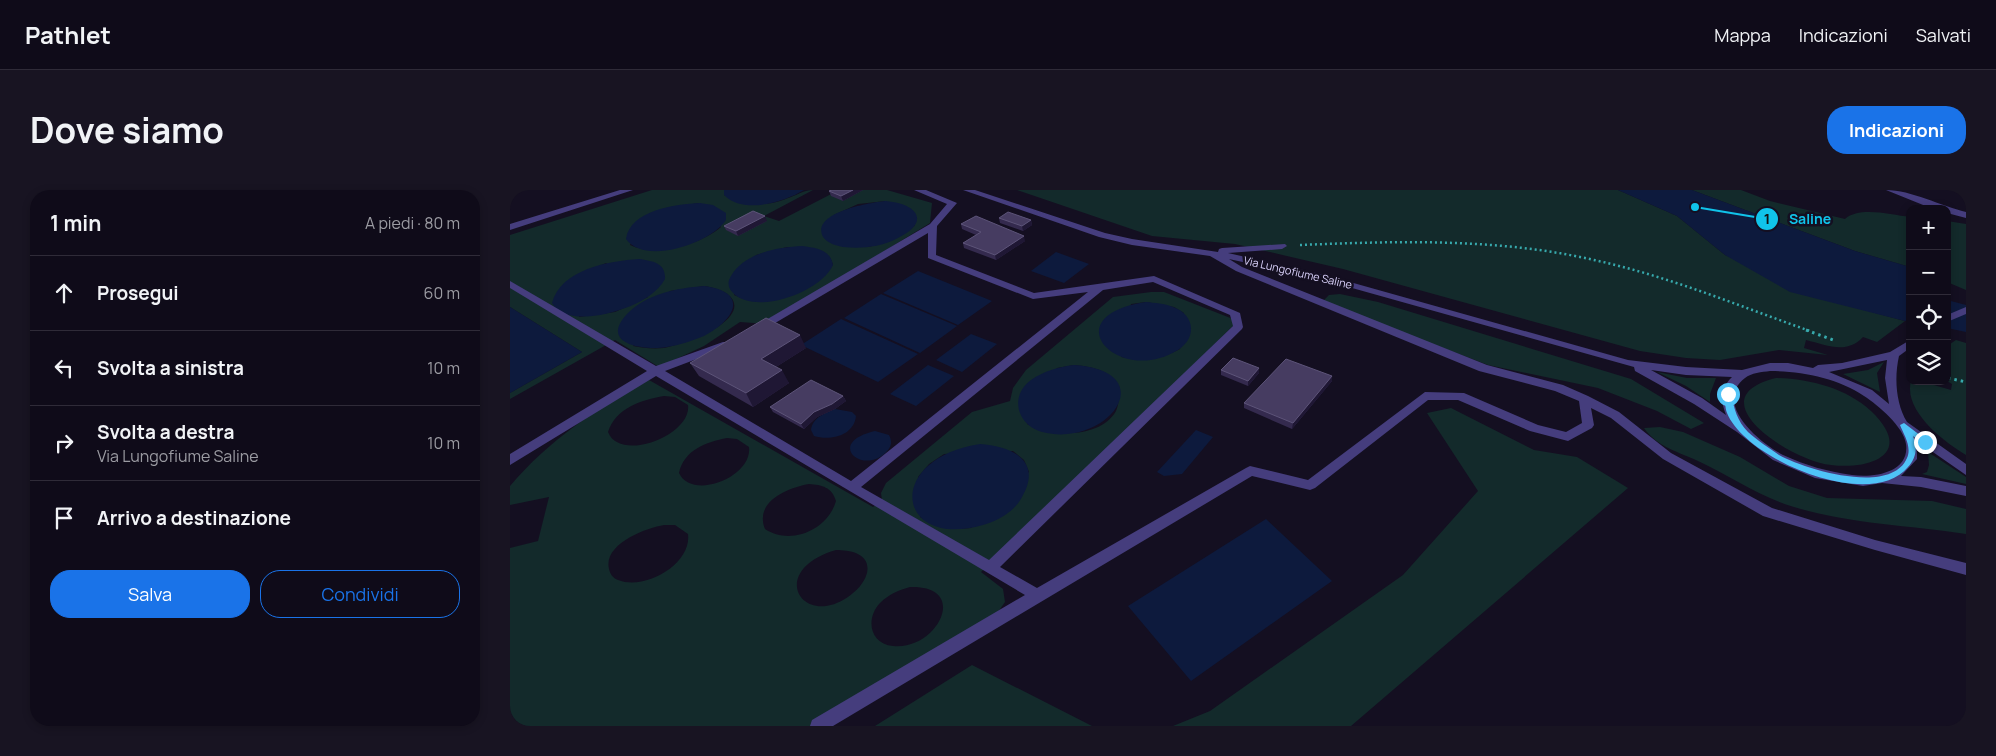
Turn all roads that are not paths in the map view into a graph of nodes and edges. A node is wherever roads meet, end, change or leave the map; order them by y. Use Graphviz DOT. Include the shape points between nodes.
graph roads {
  1 [pos="629,190"];
  2 [pos="918,190"];
  3 [pos="966,190"];
  4 [pos="1890,190"];
  5 [pos="1931,205"];
  6 [pos="1951,211"];
  7 [pos="1966,214"];
  8 [pos="933,226"];
  9 [pos="510,227"];
  10 [pos="1282,246"];
  11 [pos="1199,252"];
  12 [pos="1214,254"];
  13 [pos="510,284"];
  14 [pos="1100,287"];
  15 [pos="1966,310"];
  16 [pos="1951,317"];
  17 [pos="1906,347"];
  18 [pos="1893,360"];
  19 [pos="1628,362"];
  20 [pos="1808,369"];
  21 [pos="657,370"];
  22 [pos="1742,374"];
  23 [pos="1584,399"];
  24 [pos="1901,422"];
  25 [pos="1744,433"];
  26 [pos="510,460"];
  27 [pos="1966,470"];
  28 [pos="1881,479"];
  29 [pos="852,488"];
  30 [pos="1966,491"];
  31 [pos="991,567"];
  32 [pos="1966,569"];
  33 [pos="1037,594"];
  34 [pos="818,726"];
  1 -- 9 [label="street"];
  2 -- 8 [label="street" via="953,202"];
  3 -- 11 [label="street, Via Lungofiume Saline" via="1102,235"];
  4 -- 5 [label="street"];
  6 -- 7 [label="street"];
  8 -- 14 [label="street" via="930,256 1033,296"];
  8 -- 21 [label="street" via="743,338"];
  10 -- 11 [label="street"];
  11 -- 12 [label="street, Via Lungofiume Saline"];
  12 -- 19 [label="street, Via Lungofiume Saline" via="1382,292"];
  12 -- 23 [label="street" via="1239,269 1483,368 1559,388"];
  13 -- 21 [label="street"];
  14 -- 29 [label="street"];
  14 -- 31 [label="street" via="1154,280 1235,313 1238,327"];
  15 -- 16 [label="street"];
  17 -- 18 [label="street"];
  18 -- 20 [label="street"];
  18 -- 24 [label="street" via="1891,390"];
  19 -- 22 [label="street, Via Lungofiume Saline" via="1686,371"];
  19 -- 25 [label="street, Via Lungofiume Saline" via="1698,401"];
  20 -- 22 [label="street, Via Lungofiume Saline" via="1770,366"];
  20 -- 24 [label="street" via="1849,383 1885,405"];
  21 -- 26 [label="street"];
  21 -- 29 [label="street"];
  22 -- 25 [label="street" via="1730,386 1728,403 1730,413"];
  23 -- 32 [label="street" via="1615,415 1667,456 1768,512"];
  23 -- 33 [label="street" via="1588,425 1568,437 1534,428 1460,396 1425,396 1310,485 1250,471"];
  24 -- 27 [label="street"];
  24 -- 28 [label="street" via="1912,443 1911,459 1900,471"];
  25 -- 28 [label="street, Via Lungofiume Saline" via="1777,457 1820,475 1863,481"];
  28 -- 30 [label="street" via="1922,482"];
  29 -- 31 [label="street"];
  31 -- 33 [label="street"];
  33 -- 34 [label="street"];
}
